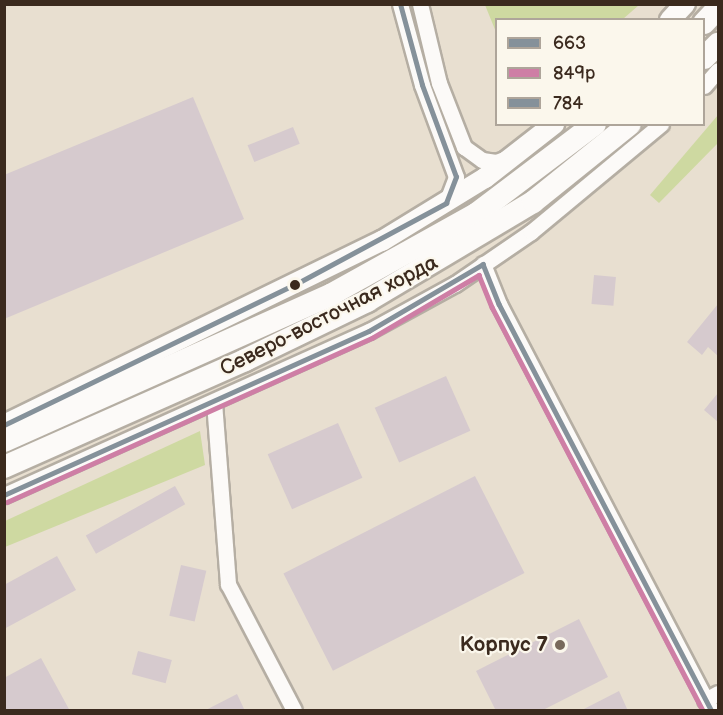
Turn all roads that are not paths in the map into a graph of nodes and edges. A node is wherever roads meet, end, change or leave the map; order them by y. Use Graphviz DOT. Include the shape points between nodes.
graph roads {
  1 [pos="400,4"];
  2 [pos="420,4"];
  3 [pos="685,4"];
  4 [pos="718,8"];
  5 [pos="672,18"];
  6 [pos="705,22"];
  7 [pos="718,44"];
  8 [pos="705,57"];
  9 [pos="718,70"];
  10 [pos="705,85"];
  11 [pos="552,126"];
  12 [pos="592,126"];
  13 [pos="628,126"];
  14 [pos="659,126"];
  15 [pos="518,154"];
  16 [pos="446,203"];
  17 [pos="483,264"];
  18 [pos="214,402"];
  19 [pos="4,424"];
  20 [pos="4,441"];
  21 [pos="4,467"];
  22 [pos="4,495"];
  23 [pos="712,701"];
  24 [pos="294,711"];
  1 -- 16 [label="street" via="422,85 456,177"];
  2 -- 15 [label="street" via="439,83 464,147 473,156 489,161"];
  3 -- 5 [label="main road"];
  4 -- 6 [label="highway"];
  7 -- 8 [label="highway"];
  9 -- 10 [label="street"];
  11 -- 15 [label="main road"];
  12 -- 20 [label="highway, Северо-восточная хорда" via="476,214 342,289"];
  13 -- 21 [label="highway, Северо-восточная хорда" via="533,202 367,301"];
  14 -- 17 [label="street" via="531,232"];
  15 -- 16 [label="main road"];
  16 -- 19 [label="main road" via="304,280"];
  17 -- 18 [label="street" via="455,284 369,331"];
  17 -- 23 [label="street" via="499,304"];
  18 -- 22 [label="street"];
  18 -- 24 [label="street" via="228,584"];
}
